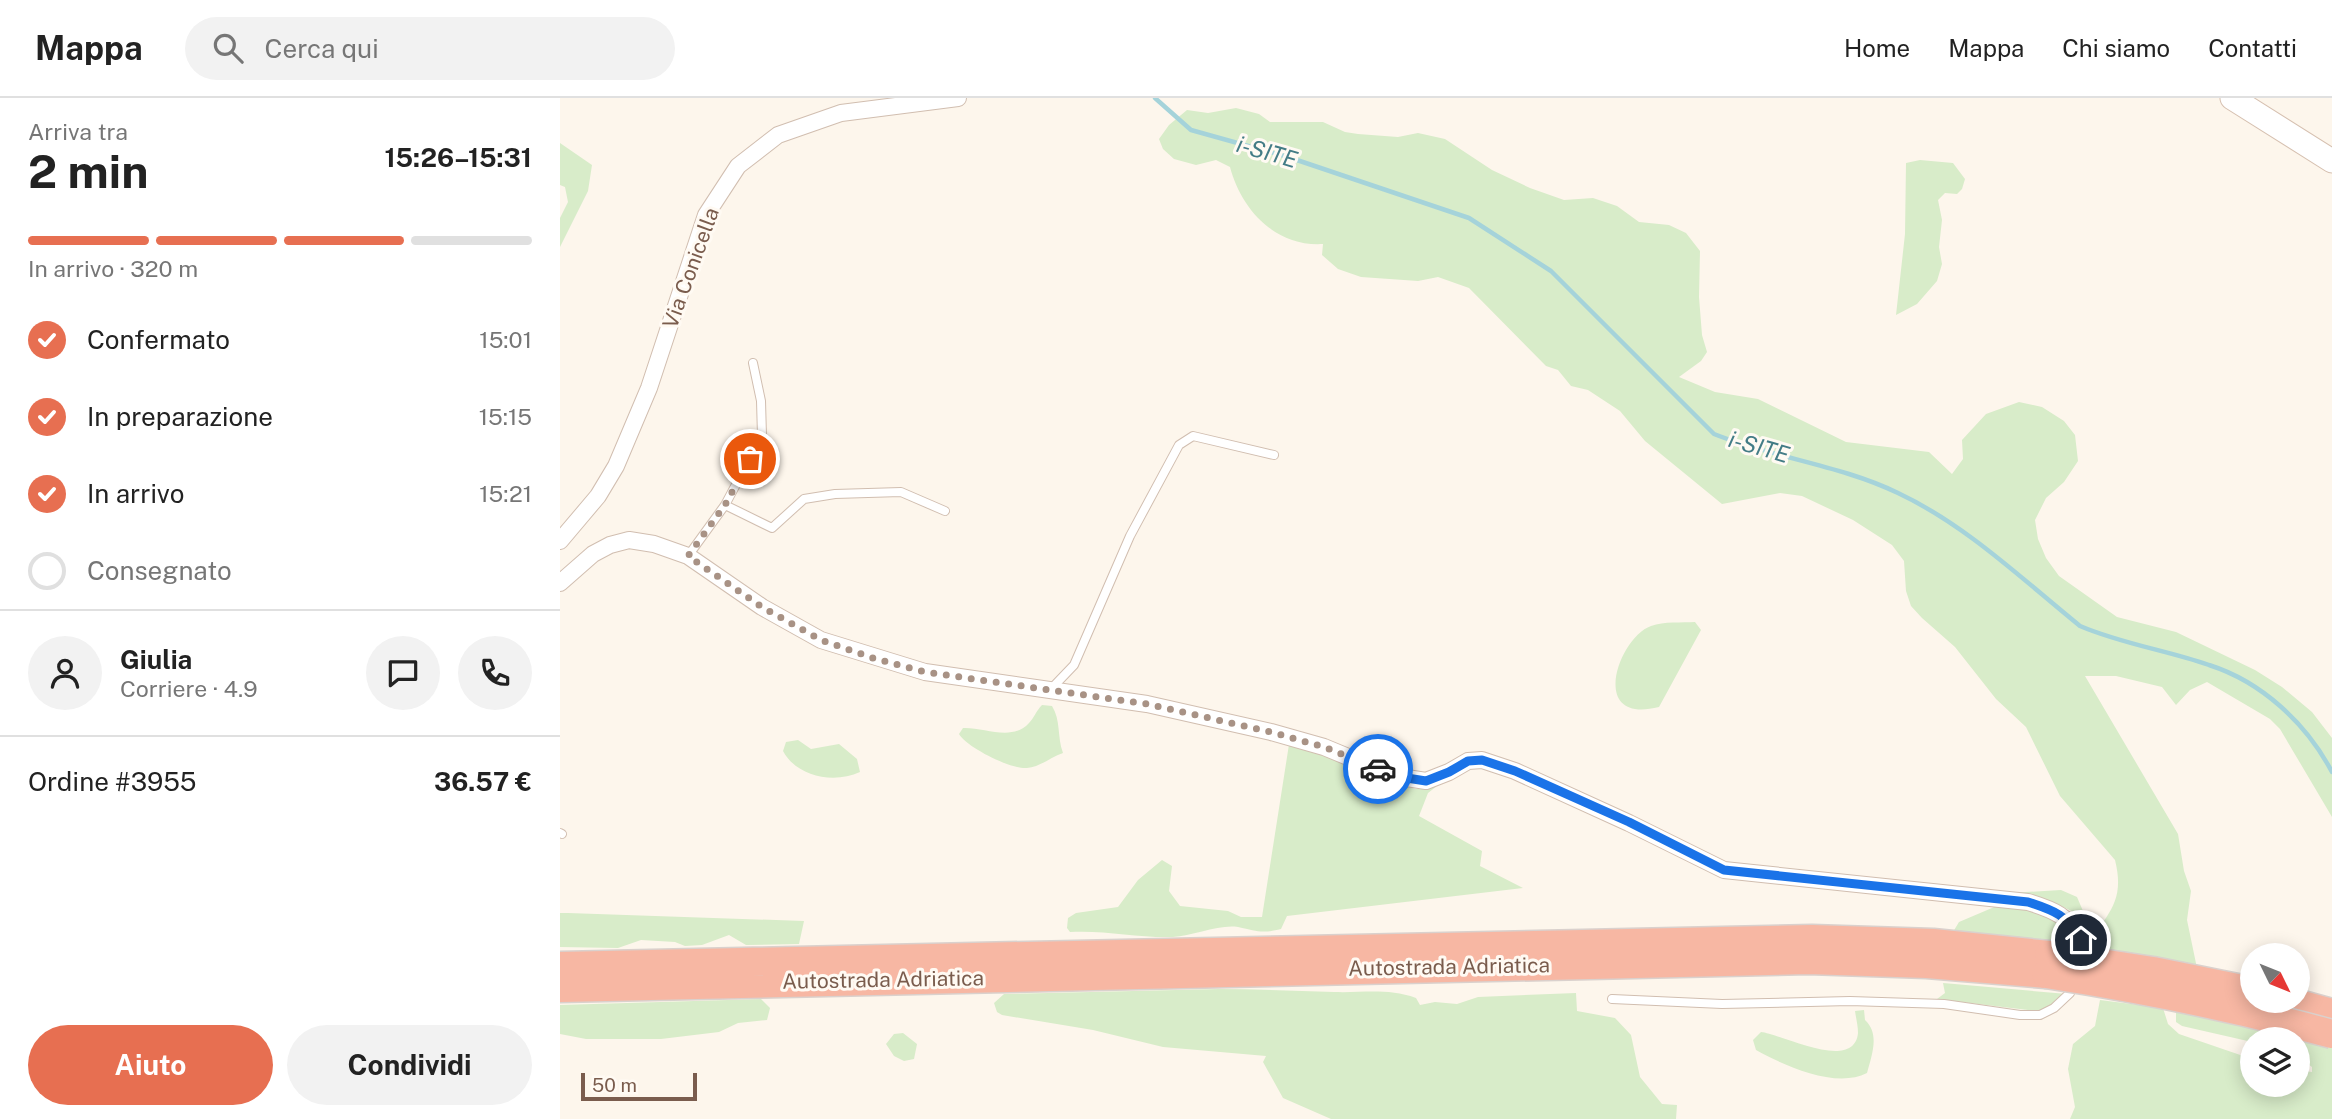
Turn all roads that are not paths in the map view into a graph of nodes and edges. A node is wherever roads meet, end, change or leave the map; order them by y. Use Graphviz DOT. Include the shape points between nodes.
graph roads {
  1 [pos="958,98"];
  2 [pos="2232,98"];
  3 [pos="2332,161"];
  4 [pos="753,363"];
  5 [pos="1274,455"];
  6 [pos="725,505"];
  7 [pos="945,511"];
  8 [pos="560,541"];
  9 [pos="688,556"];
  10 [pos="560,583"];
  11 [pos="1049,691"];
  12 [pos="2081,940"];
  13 [pos="2047,965"];
  14 [pos="560,967"];
  15 [pos="560,988"];
  16 [pos="2240,989"];
  17 [pos="2070,993"];
  18 [pos="1612,999"];
  19 [pos="2310,1007"];
  20 [pos="2332,1013"];
  21 [pos="2332,1034"];
  1 -- 8 [label="street, Via Conicella" via="841,113 778,135 738,166 706,215 649,388 616,466 598,496"];
  2 -- 3 [label="main road"];
  4 -- 6 [label="lane" via="762,436"];
  5 -- 11 [label="lane" via="1193,436 1178,445 1130,536 1074,665"];
  6 -- 7 [label="lane" via="772,528 804,499 835,494 901,492"];
  6 -- 9 [label="lane"];
  9 -- 10 [label="street" via="629,540 593,554"];
  9 -- 11 [label="street" via="762,607 821,640 925,672"];
  11 -- 12 [label="street" via="1147,704 1271,732 1324,747 1394,776 1426,781 1468,761 1482,760 1629,822 1724,870 2028,902 2067,918"];
  13 -- 14 [label="highway, Autostrada Adriatica" via="1933,943 1812,939"];
  13 -- 15 [label="highway, Autostrada Adriatica" via="1808,960"];
  13 -- 16 [label="highway, Autostrada Adriatica, bridge" via="2153,971"];
  13 -- 21 [label="highway, Autostrada Adriatica, bridge"];
  17 -- 18 [label="lane" via="2040,1015 1944,1004"];
  19 -- 20 [label="highway"];
}
